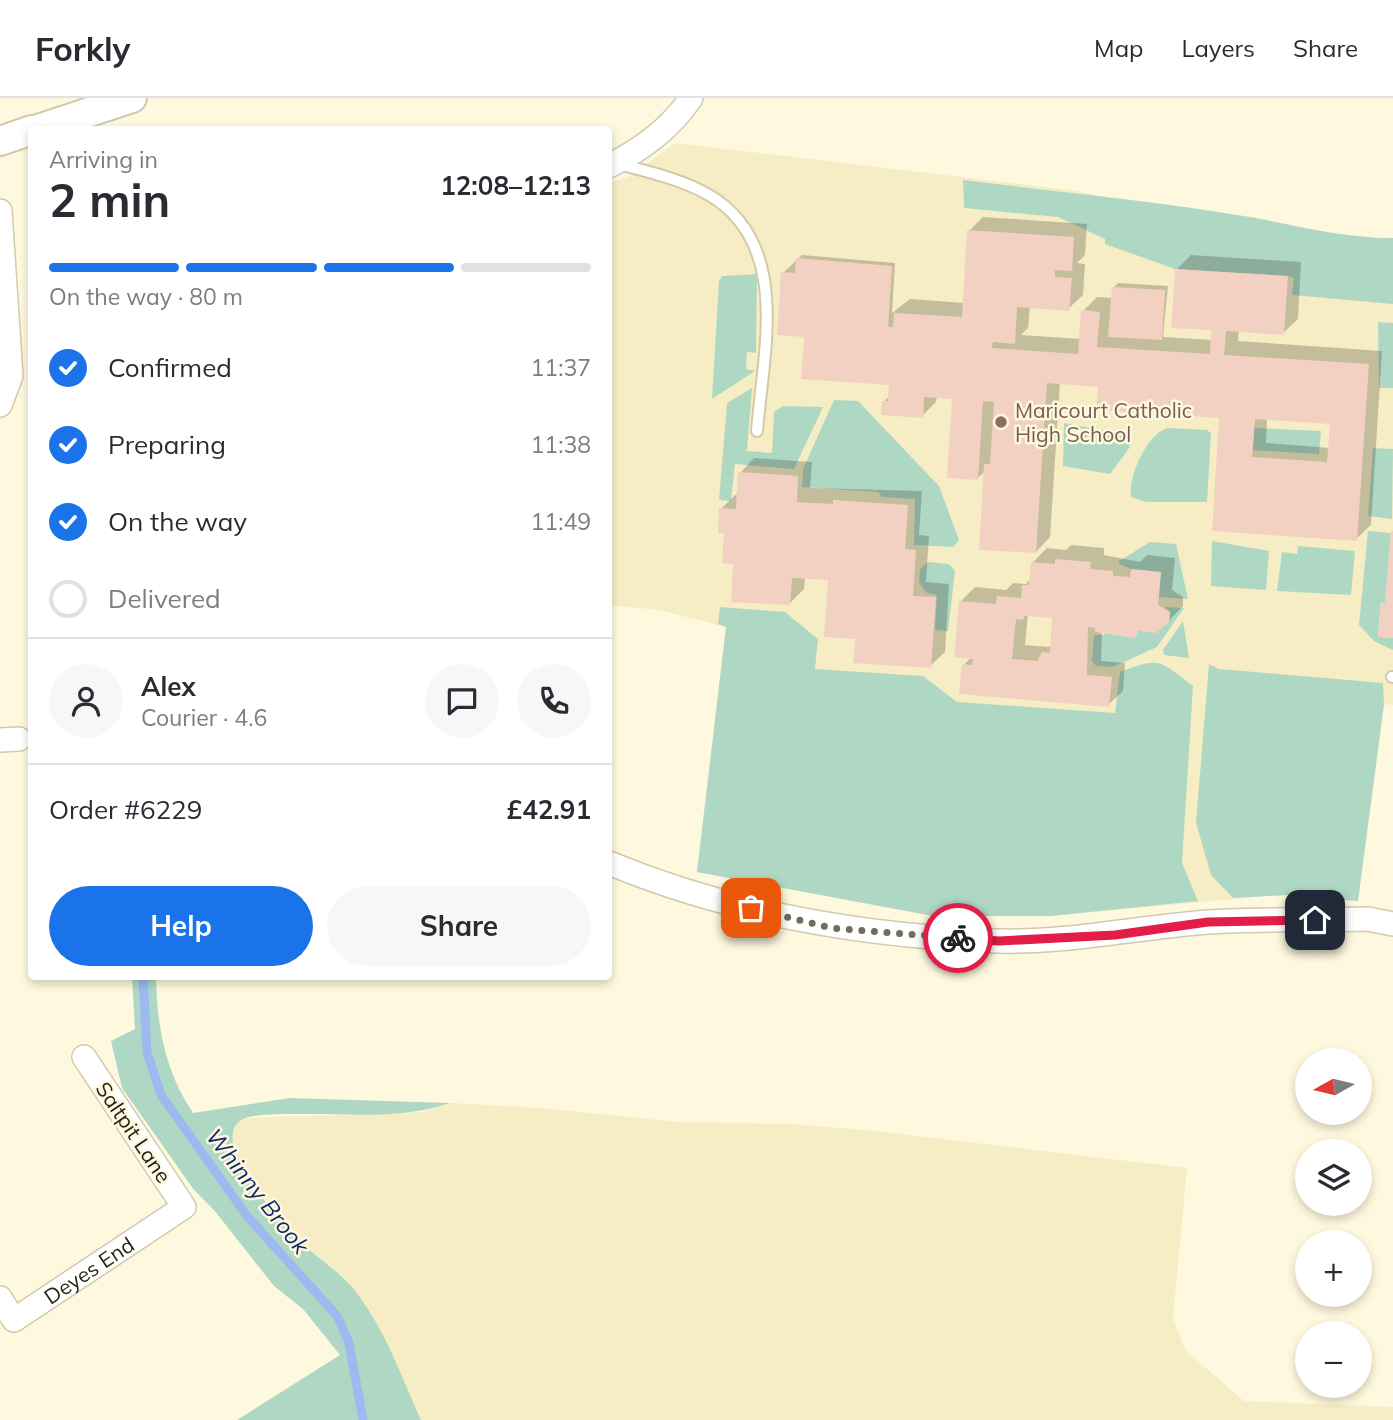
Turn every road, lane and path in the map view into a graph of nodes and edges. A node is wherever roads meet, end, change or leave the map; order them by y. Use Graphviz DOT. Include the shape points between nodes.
graph roads {
  1 [pos="132,98"];
  2 [pos="691,98"];
  3 [pos="45,126"];
  4 [pos="28,132"];
  5 [pos="0,141"];
  6 [pos="612,164"];
  7 [pos="0,211"];
  8 [pos="0,405"];
  9 [pos="757,431"];
  10 [pos="612,864"];
  11 [pos="1393,924"];
  12 [pos="84,1057"];
  13 [pos="184,1207"];
  14 [pos="0,1298"];
  1 -- 3 [label="street"];
  2 -- 6 [label="street" via="678,117 649,142"];
  4 -- 5 [label="street"];
  6 -- 9 [label="lane" via="679,180 710,196 743,223 752,237 766,279"];
  7 -- 8 [label="street" via="10,376"];
  10 -- 11 [label="street" via="671,889 831,928 999,941 1115,935 1208,922 1368,919"];
  12 -- 13 [label="street, Saltpit Lane"];
  13 -- 14 [label="street, Deyes End" via="14,1320"];
}
